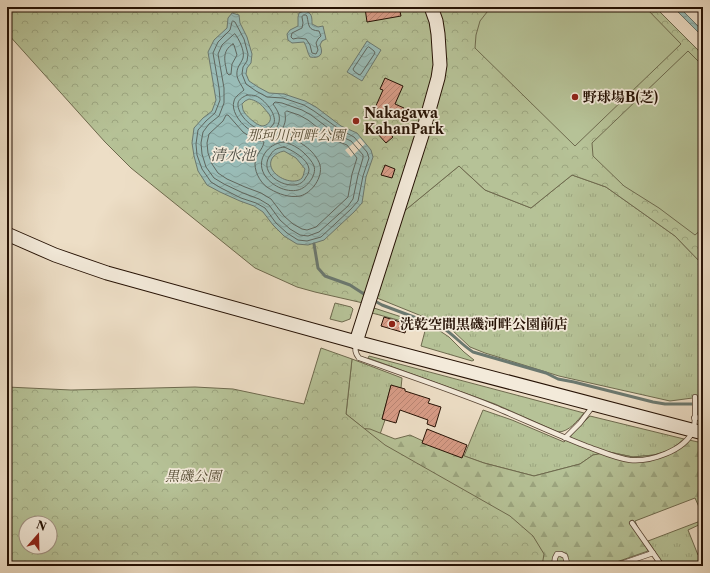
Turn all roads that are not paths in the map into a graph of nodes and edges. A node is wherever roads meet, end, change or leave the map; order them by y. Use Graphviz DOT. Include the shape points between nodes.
graph roads {
  1 [pos="431,7"];
  2 [pos="7,234"];
  3 [pos="356,342"];
  4 [pos="695,397"];
  5 [pos="594,404"];
  6 [pos="703,417"];
  7 [pos="696,423"];
  8 [pos="565,438"];
  9 [pos="632,523"];
  10 [pos="652,554"];
  11 [pos="554,566"];
  12 [pos="568,566"];
  13 [pos="615,566"];
  14 [pos="662,566"];
  1 -- 3 [label="street" via="438,34 438,78"];
  2 -- 3 [label="street" via="55,255 107,273"];
  3 -- 5 [label="street"];
  3 -- 8 [label="lane" via="355,354 359,358 494,407"];
  4 -- 7 [label="lane"];
  5 -- 7 [label="street"];
  5 -- 8 [label="lane"];
  6 -- 7 [label="lane"];
  7 -- 8 [label="lane" via="686,440 676,449 650,458 631,460"];
  9 -- 10 [label="lane"];
  10 -- 13 [label="lane"];
  10 -- 14 [label="lane"];
  11 -- 12 [label="lane" via="557,554 565,556"];
}
